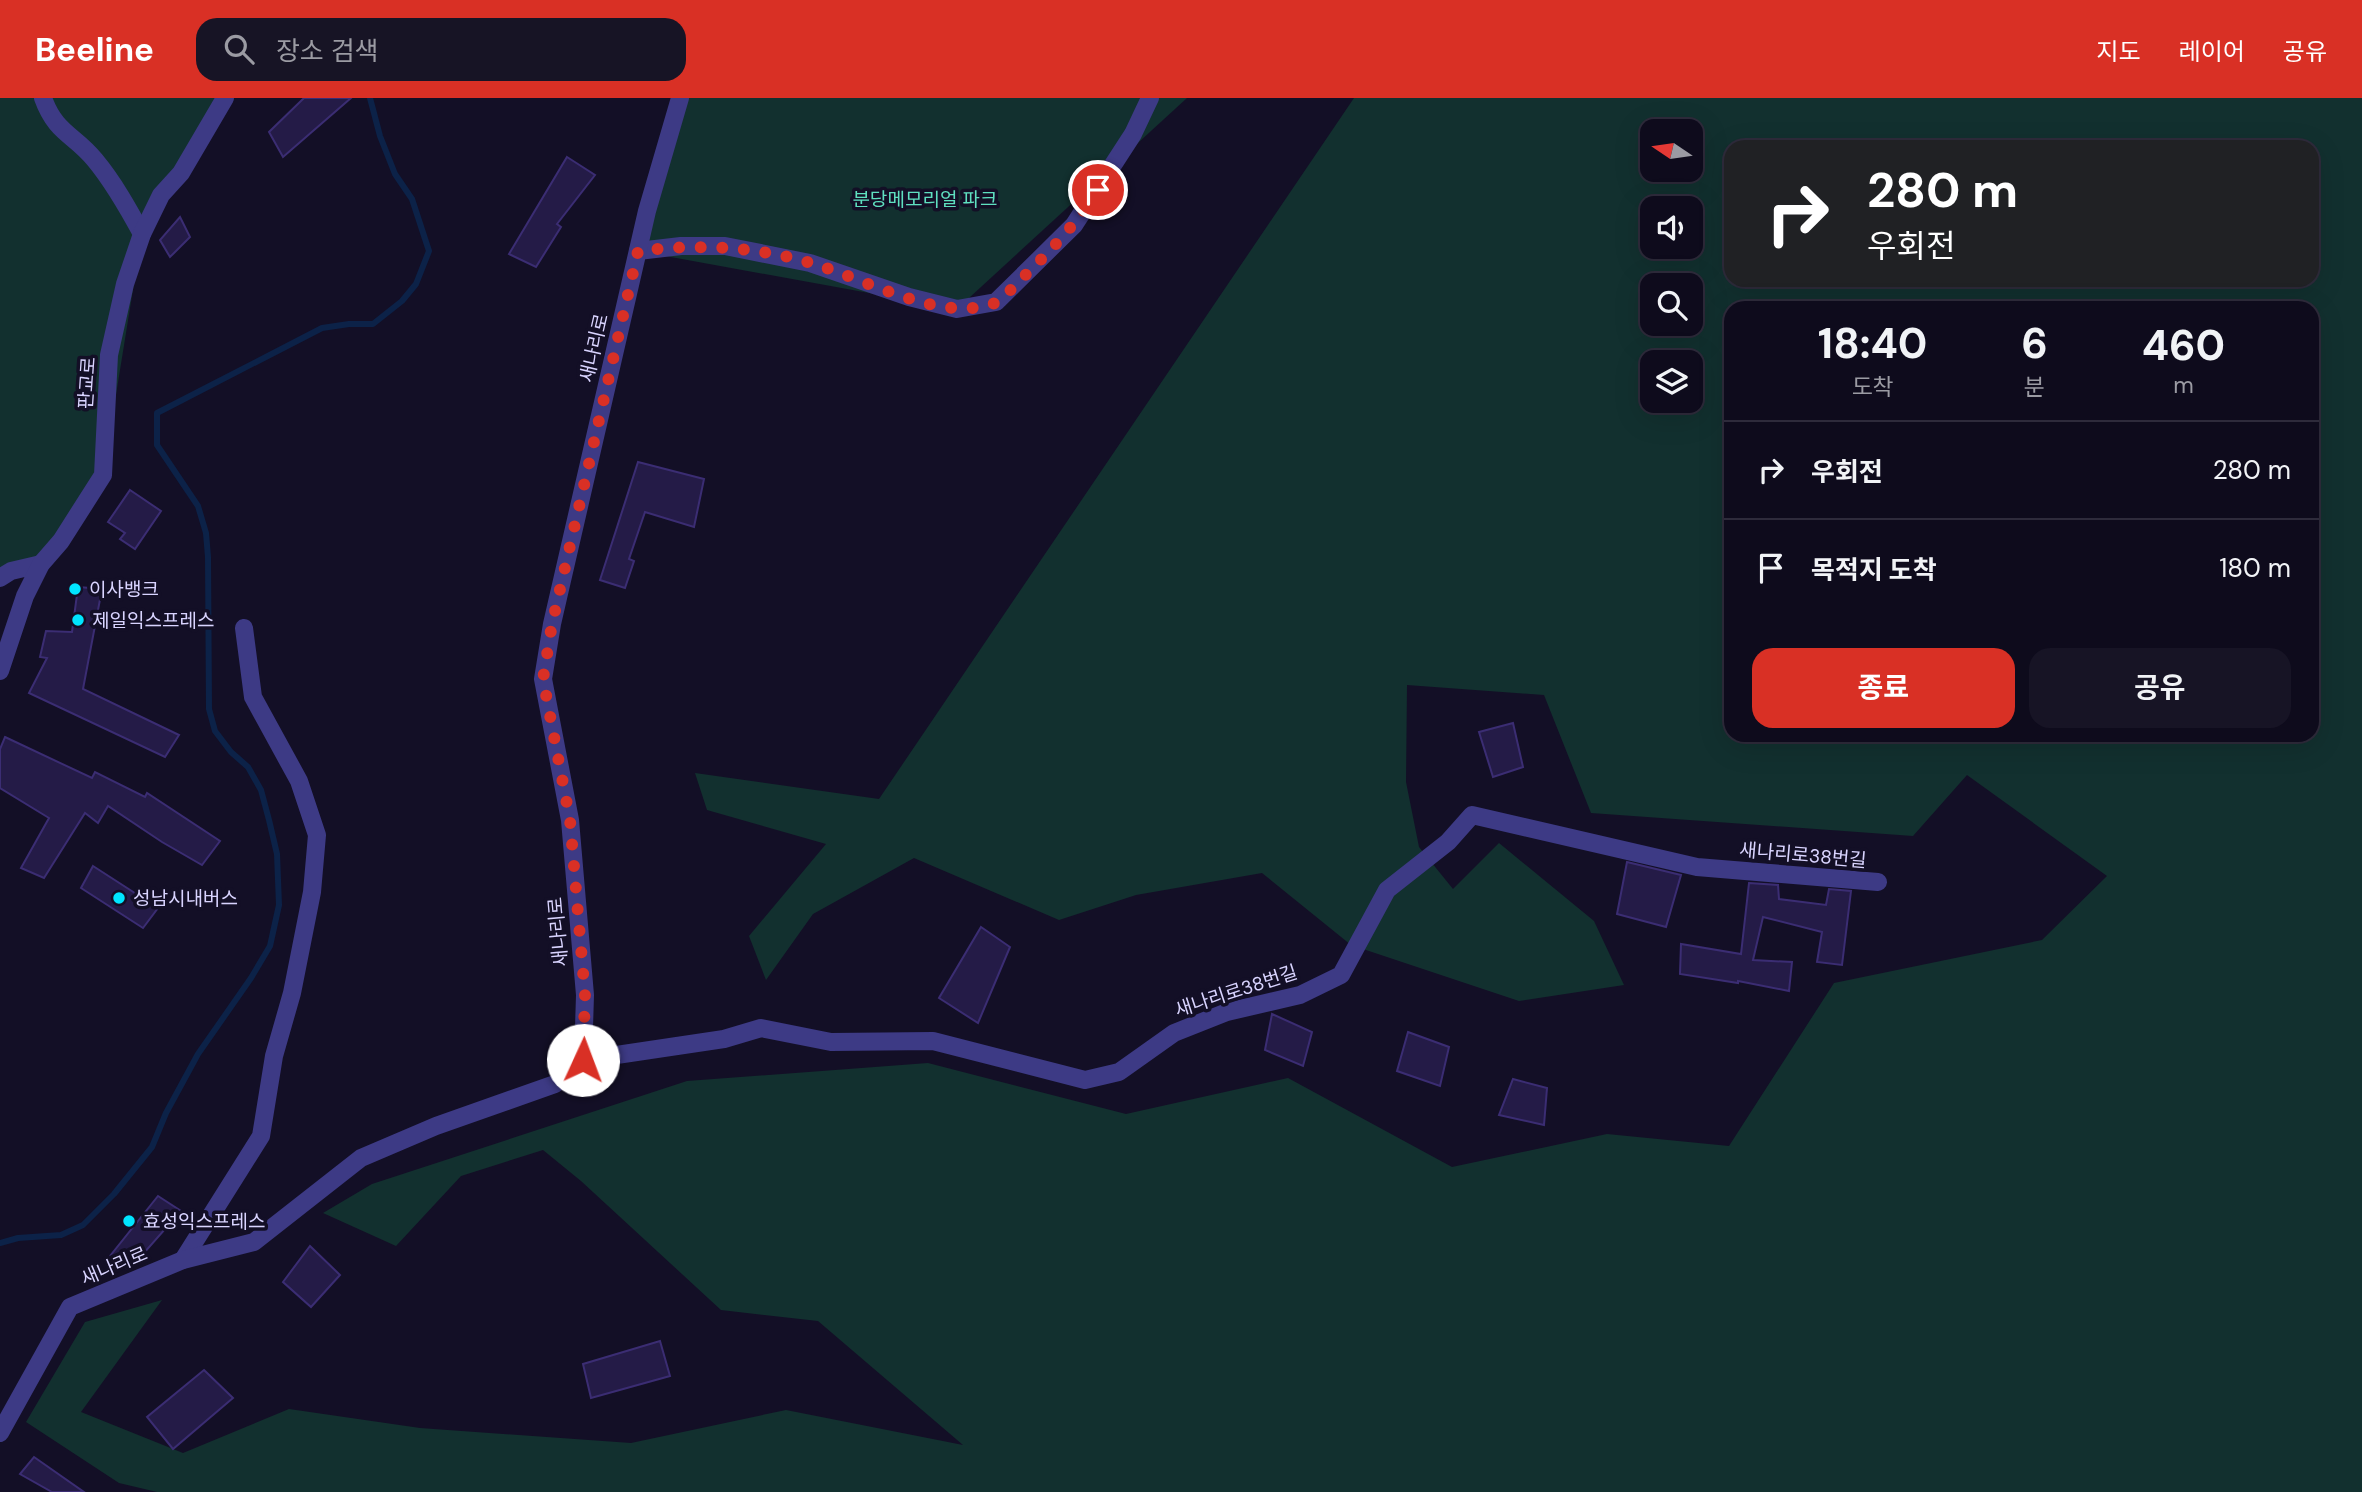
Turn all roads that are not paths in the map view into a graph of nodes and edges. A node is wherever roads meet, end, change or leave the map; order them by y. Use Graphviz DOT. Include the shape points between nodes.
graph roads {
  1 [pos="43,98"];
  2 [pos="225,98"];
  3 [pos="680,98"];
  4 [pos="1150,98"];
  5 [pos="142,234"];
  6 [pos="638,251"];
  7 [pos="41,564"];
  8 [pos="0,578"];
  9 [pos="244,628"];
  10 [pos="0,671"];
  11 [pos="1878,882"];
  12 [pos="583,1060"];
  13 [pos="183,1260"];
  14 [pos="0,1433"];
  1 -- 5 [label="street" via="50,117 93,158 121,194"];
  2 -- 5 [label="street, 판교로" via="181,173 161,195"];
  3 -- 6 [label="street, 새나리로"];
  4 -- 6 [label="street" via="1133,134 1074,225 996,303 957,309 810,262 725,246"];
  5 -- 7 [label="street, 판교로" via="109,355 103,475"];
  6 -- 12 [label="street, 새나리로" via="554,613 543,679 570,820 585,995"];
  7 -- 8 [label="street"];
  7 -- 10 [label="street, 판교로"];
  9 -- 13 [label="street" via="253,697 299,781 317,835 312,891 274,1056 261,1136"];
  11 -- 12 [label="street, 새나리로38번길" via="1697,867 1472,815 1448,842 1387,890 1341,975 1300,995 1227,1012 1174,1033 1119,1072 1085,1080 933,1041 831,1042 761,1028 724,1039"];
  12 -- 13 [label="street, 새나리로" via="555,1084 361,1158 254,1242"];
  13 -- 14 [label="street, 새나리로" via="70,1307"];
}
